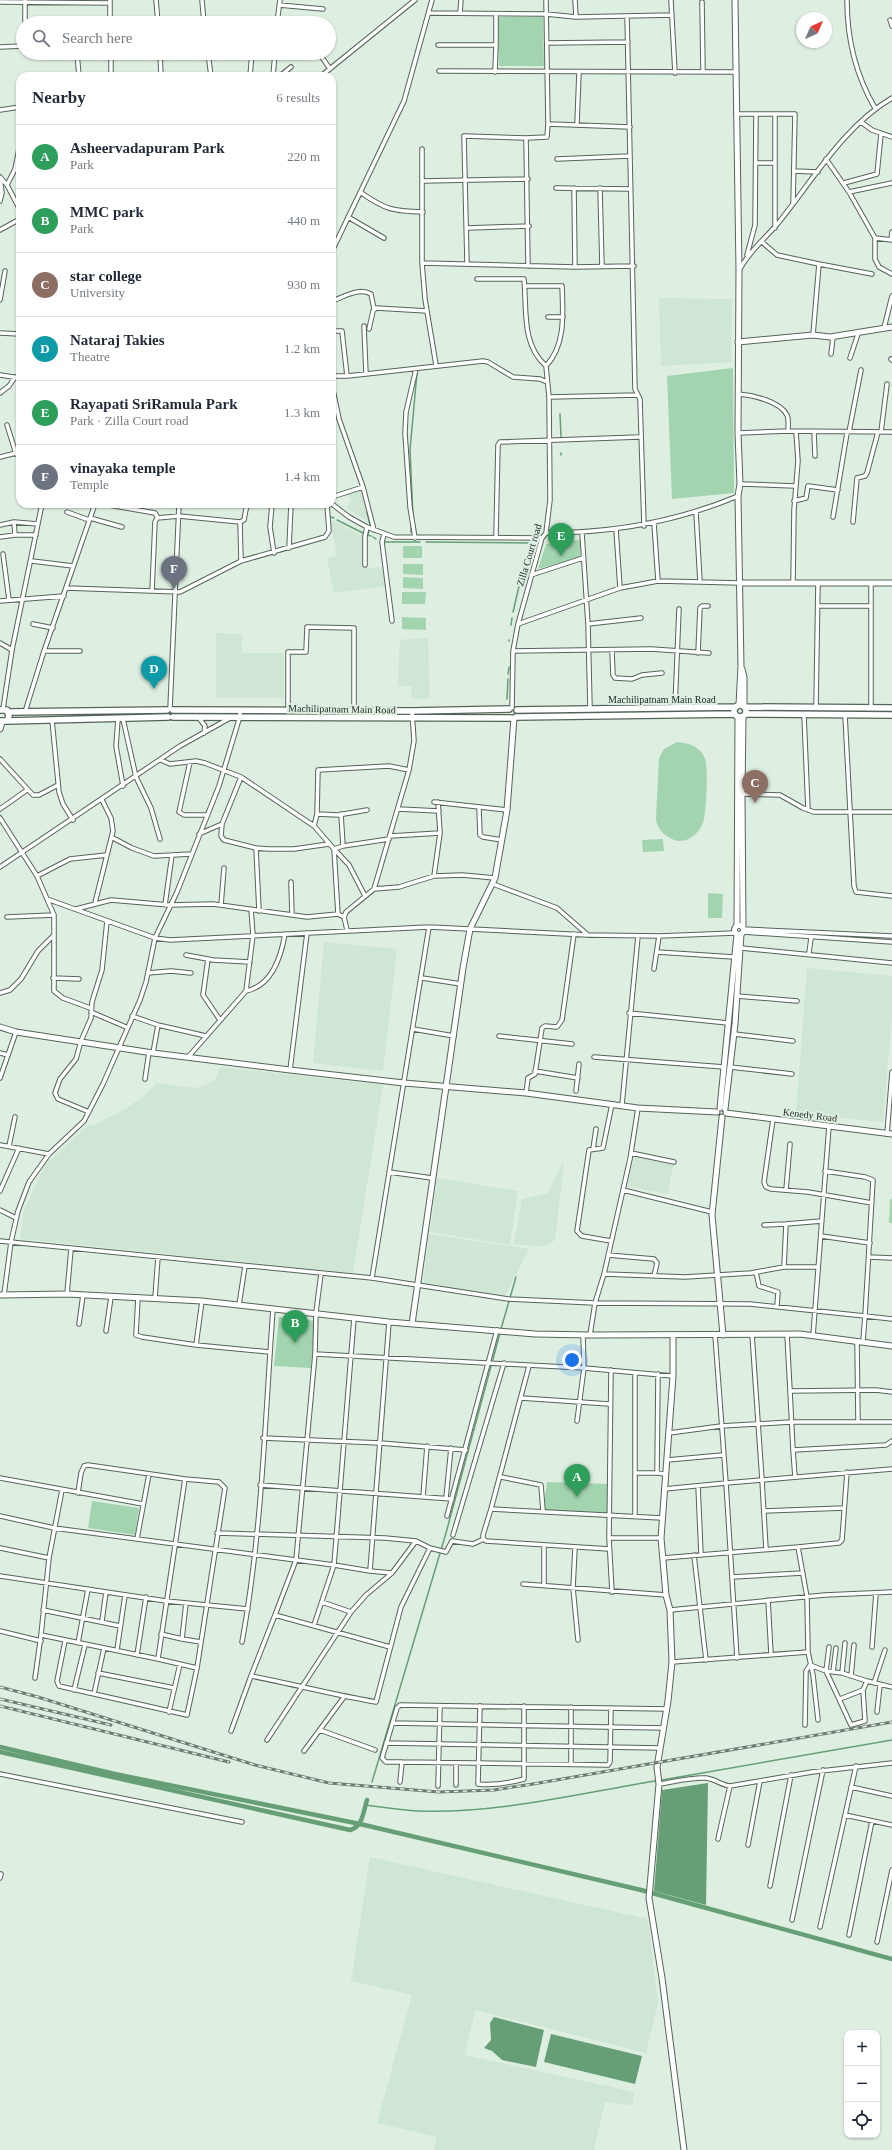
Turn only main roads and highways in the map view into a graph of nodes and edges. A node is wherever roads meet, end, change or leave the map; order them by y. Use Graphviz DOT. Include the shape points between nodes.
graph roads {
  1 [pos="735,0"];
  2 [pos="892,327"];
  3 [pos="738,342"];
  4 [pos="740,583"];
  5 [pos="892,583"];
  6 [pos="892,708"];
  7 [pos="513,709"];
  8 [pos="4,710"];
  9 [pos="741,711"];
  10 [pos="170,712"];
  11 [pos="240,713"];
  12 [pos="247,713"];
  13 [pos="892,715"];
  14 [pos="514,718"];
  15 [pos="3,721"];
  16 [pos="0,729"];
  17 [pos="740,932"];
  18 [pos="0,1027"];
  19 [pos="727,1067"];
  20 [pos="447,1085"];
  21 [pos="722,1112"];
  22 [pos="890,1134"];
  23 [pos="3,1292"];
  24 [pos="412,1324"];
  25 [pos="674,1335"];
  26 [pos="723,1335"];
  27 [pos="892,1346"];
  28 [pos="684,2150"];
  1 -- 3 [label="main road" via="740,270"];
  2 -- 3 [label="main road" via="833,337 813,335"];
  3 -- 4 [label="main road"];
  4 -- 5 [label="main road"];
  4 -- 9 [label="main road"];
  6 -- 9 [label="main road, Machilipatnam Main Road" via="816,707"];
  7 -- 9 [label="main road, Machilipatnam Main Road" via="675,707"];
  7 -- 12 [label="main road, Machilipatnam Main Road" via="288,710"];
  7 -- 14 [label="main road"];
  7 -- 14 [label="main road" via="508,714"];
  8 -- 10 [label="main road, Machilipatnam Main Road"];
  8 -- 15 [label="main road" via="9,716"];
  9 -- 13 [label="main road, Machilipatnam Main Road" via="804,715"];
  9 -- 14 [label="main road, Machilipatnam Main Road"];
  9 -- 17 [label="main road"];
  9 -- 17 [label="main road" via="737,926"];
  10 -- 11 [label="main road, Machilipatnam Main Road"];
  10 -- 11 [label="main road, Machilipatnam Main Road" via="198,717 234,716"];
  10 -- 15 [label="main road, Machilipatnam Main Road" via="121,719"];
  11 -- 12 [label="main road, Machilipatnam Main Road"];
  12 -- 14 [label="main road, Machilipatnam Main Road" via="288,717"];
  14 -- 20 [label="main road" via="507,810 502,840 494,881 470,929"];
  15 -- 16 [label="main road"];
  17 -- 19 [label="main road" via="734,957"];
  17 -- 19 [label="main road" via="734,1034"];
  18 -- 20 [label="main road, Kenedy Road" via="16,1032 151,1052 404,1083"];
  19 -- 21 [label="main road"];
  20 -- 21 [label="main road, Kenedy Road" via="638,1108"];
  20 -- 24 [label="main road"];
  21 -- 22 [label="main road, Kenedy Road"];
  21 -- 26 [label="main road" via="712,1212"];
  23 -- 24 [label="main road" via="67,1290 83,1295 111,1297 202,1302 239,1300 273,1309"];
  24 -- 25 [label="main road" via="583,1335"];
  25 -- 26 [label="main road"];
  25 -- 28 [label="main road" via="661,1538 666,1595 670,1610 672,1662 657,1766 658,1784 649,1898"];
  26 -- 27 [label="main road" via="787,1334"];
}
